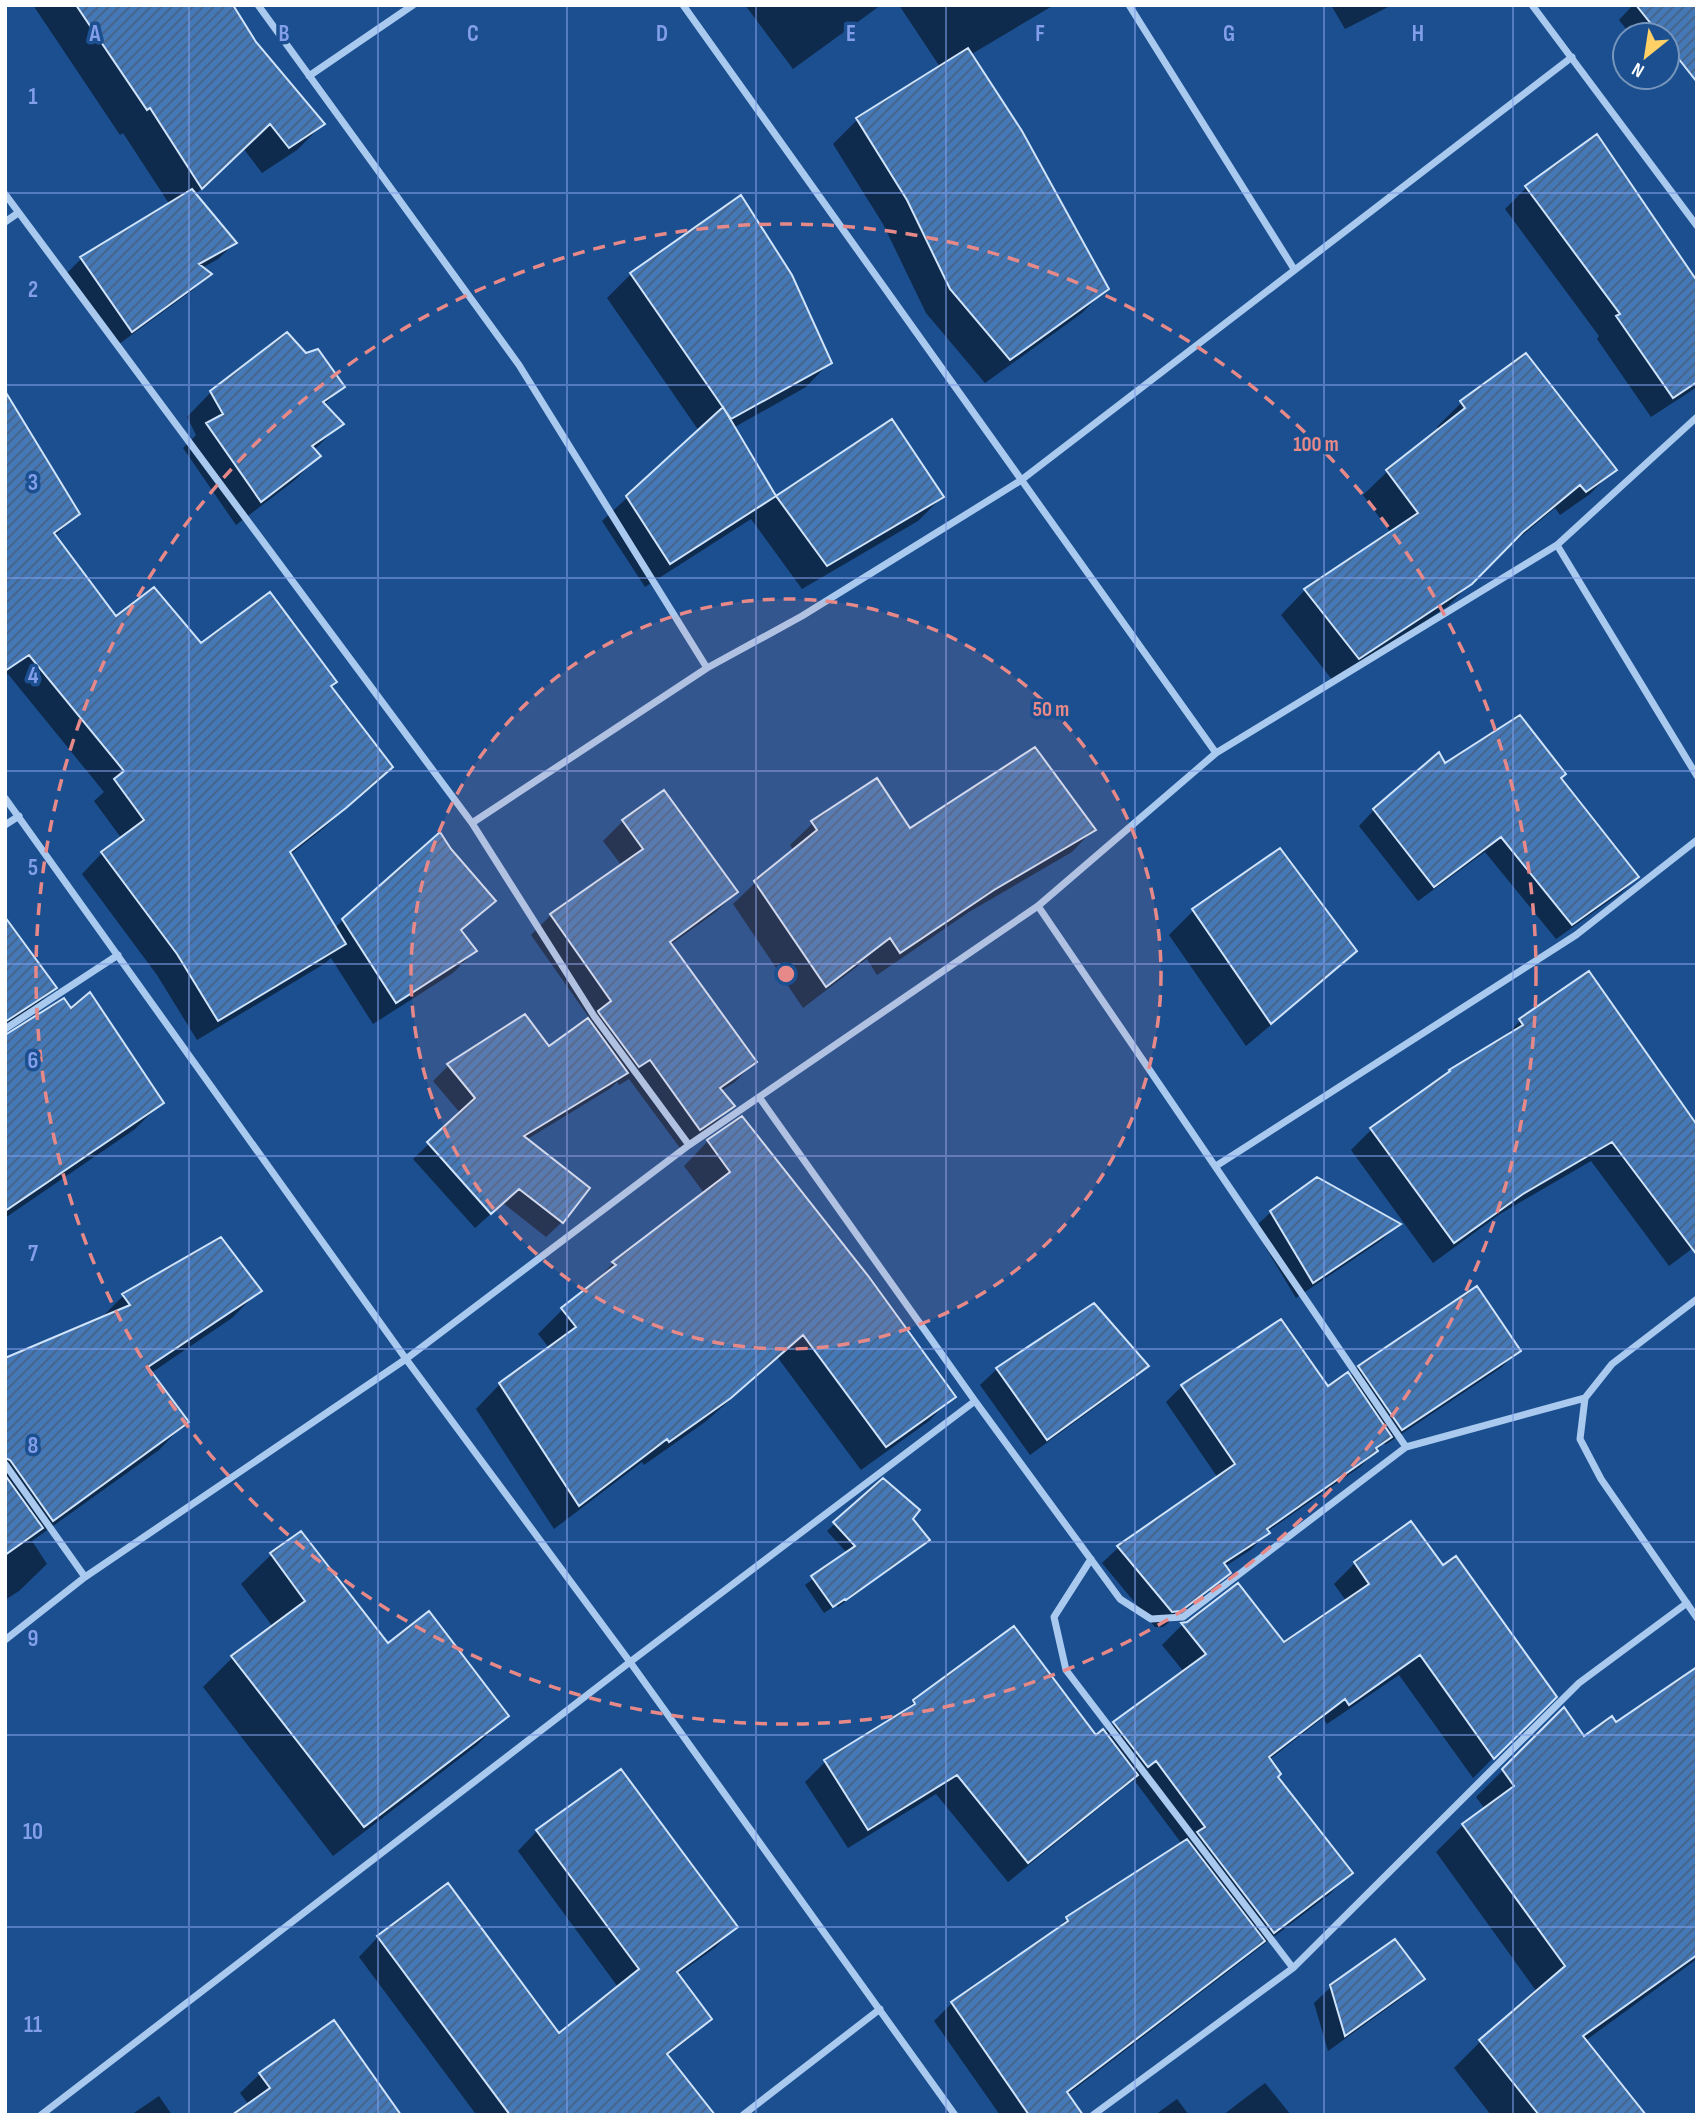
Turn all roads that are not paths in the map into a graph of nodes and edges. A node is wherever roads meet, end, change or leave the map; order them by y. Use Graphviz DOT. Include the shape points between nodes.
graph roads {
  1 [pos="258,5"];
  2 [pos="413,5"];
  3 [pos="684,5"];
  4 [pos="1129,5"];
  5 [pos="1532,5"];
  6 [pos="1572,57"];
  7 [pos="309,76"];
  8 [pos="5,194"];
  9 [pos="18,213"];
  10 [pos="5,222"];
  11 [pos="1697,226"];
  12 [pos="1294,269"];
  13 [pos="1697,417"];
  14 [pos="1020,481"];
  15 [pos="1557,545"];
  16 [pos="707,668"];
  17 [pos="1216,753"];
  18 [pos="1697,776"];
  19 [pos="5,798"];
  20 [pos="19,816"];
  21 [pos="472,823"];
  22 [pos="5,825"];
  23 [pos="1697,840"];
  24 [pos="1038,906"];
  25 [pos="118,955"];
  26 [pos="5,1029"];
  27 [pos="759,1097"];
  28 [pos="688,1145"];
  29 [pos="1216,1166"];
  30 [pos="1697,1299"];
  31 [pos="407,1359"];
  32 [pos="1585,1398"];
  33 [pos="975,1401"];
  34 [pos="1406,1447"];
  35 [pos="5,1464"];
  36 [pos="1091,1559"];
  37 [pos="85,1577"];
  38 [pos="1686,1603"];
  39 [pos="1697,1618"];
  40 [pos="5,1640"];
  41 [pos="630,1662"];
  42 [pos="1293,1968"];
  43 [pos="880,2009"];
  44 [pos="41,2115"];
  45 [pos="743,2115"];
  46 [pos="955,2115"];
  47 [pos="1093,2115"];
  1 -- 7 [label="street"];
  2 -- 7 [label="street"];
  3 -- 14 [label="street"];
  4 -- 12 [label="street"];
  5 -- 6 [label="street"];
  6 -- 11 [label="street"];
  6 -- 12 [label="street"];
  7 -- 16 [label="street" via="519,365"];
  8 -- 9 [label="street"];
  9 -- 10 [label="street"];
  9 -- 21 [label="street"];
  12 -- 14 [label="street"];
  13 -- 15 [label="street"];
  14 -- 16 [label="street" via="802,616"];
  14 -- 17 [label="street"];
  15 -- 17 [label="street"];
  15 -- 18 [label="street"];
  16 -- 21 [label="street"];
  17 -- 24 [label="street"];
  19 -- 20 [label="street"];
  20 -- 22 [label="street"];
  20 -- 25 [label="street"];
  21 -- 28 [label="street" via="594,1016"];
  23 -- 29 [label="street" via="1576,935"];
  24 -- 27 [label="street"];
  24 -- 29 [label="street"];
  25 -- 26 [label="street"];
  25 -- 31 [label="street"];
  27 -- 28 [label="street"];
  27 -- 33 [label="street"];
  28 -- 31 [label="street"];
  29 -- 34 [label="street"];
  30 -- 32 [label="street" via="1612,1364"];
  31 -- 37 [label="street"];
  31 -- 41 [label="street"];
  32 -- 34 [label="street"];
  32 -- 38 [label="street" via="1580,1438 1601,1479"];
  33 -- 36 [label="street"];
  33 -- 41 [label="street"];
  34 -- 36 [label="street" via="1183,1617 1151,1619 1121,1599"];
  35 -- 37 [label="street"];
  36 -- 42 [label="street" via="1055,1616 1066,1670"];
  37 -- 40 [label="street"];
  38 -- 39 [label="street"];
  38 -- 42 [label="street" via="1579,1683"];
  41 -- 43 [label="street"];
  41 -- 44 [label="street"];
  42 -- 47 [label="street"];
  43 -- 45 [label="street"];
  43 -- 46 [label="street"];
}
